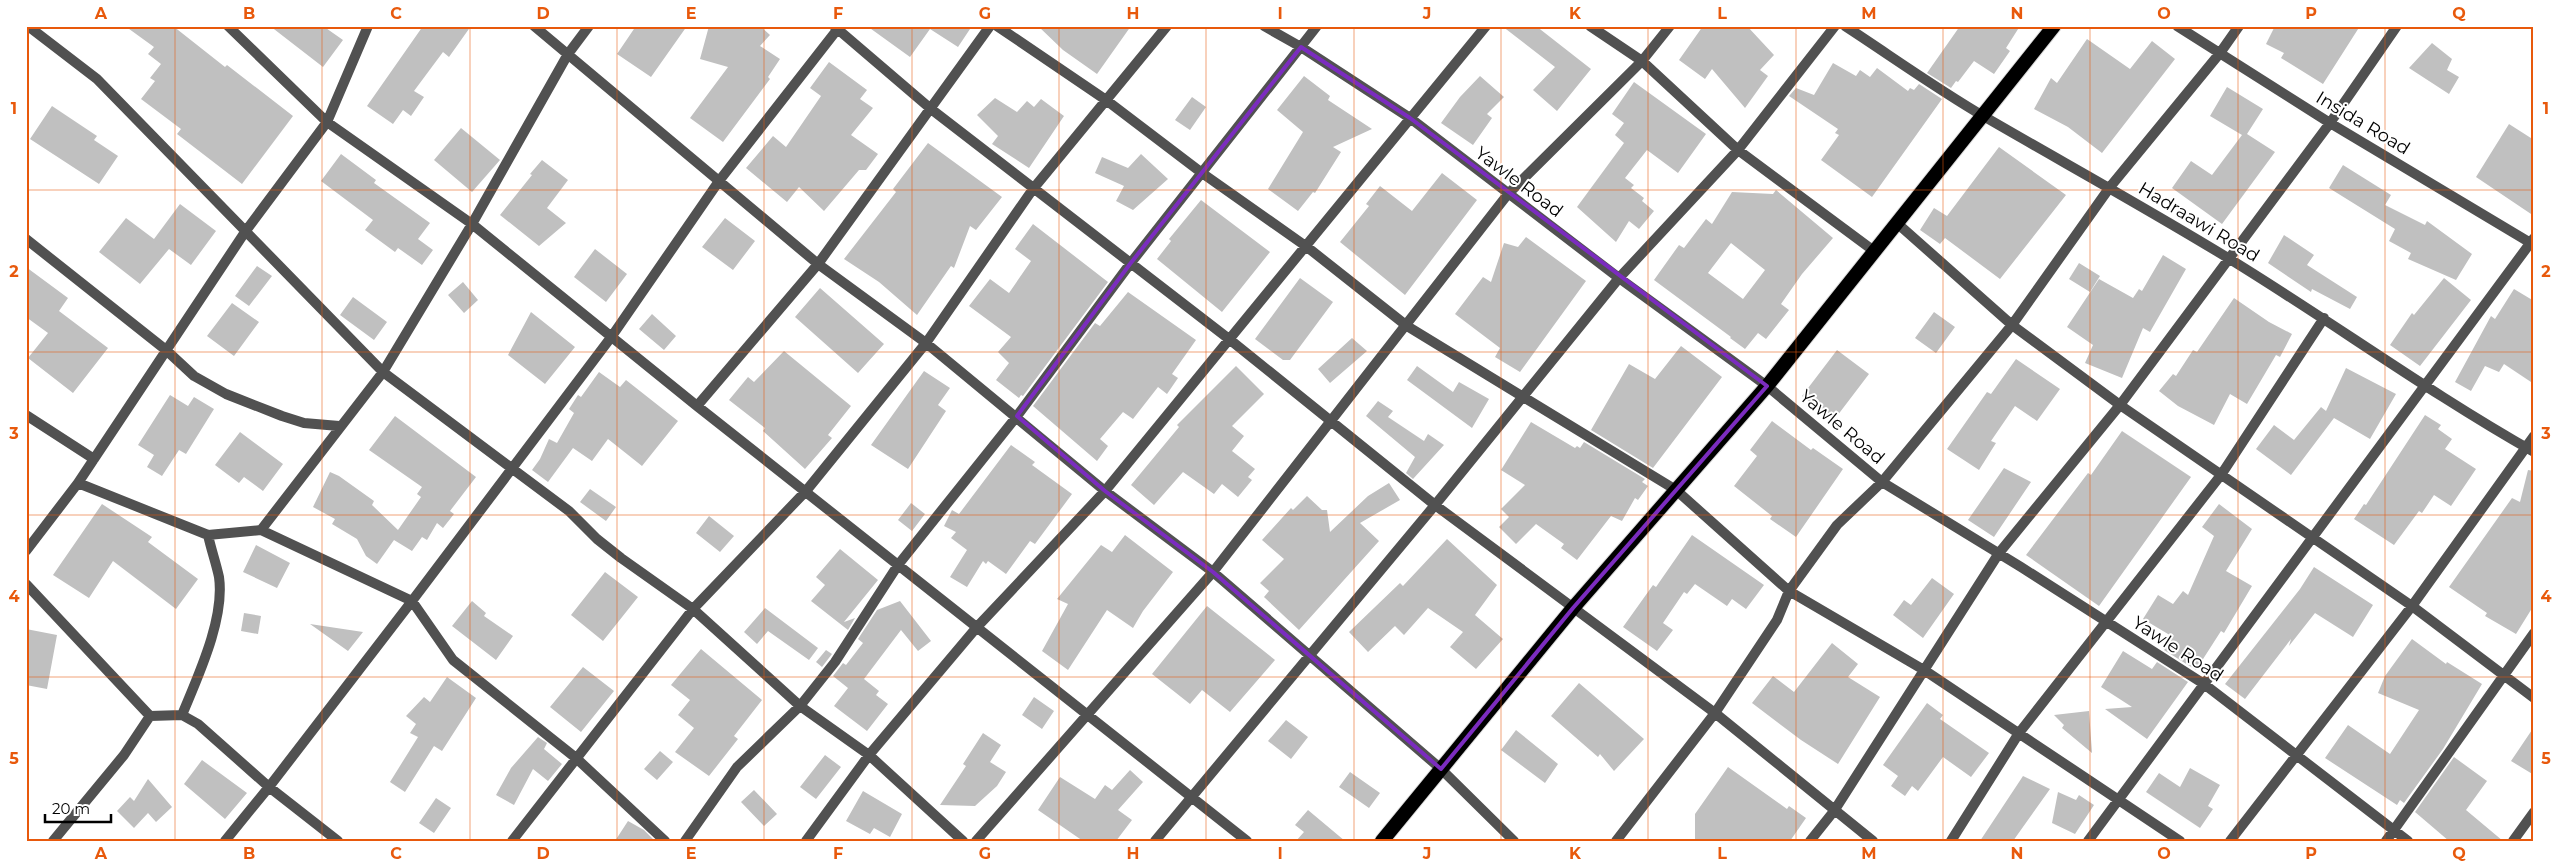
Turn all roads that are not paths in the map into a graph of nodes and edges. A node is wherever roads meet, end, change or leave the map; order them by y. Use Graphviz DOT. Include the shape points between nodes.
graph roads {
  1 [pos="28,26"];
  2 [pos="228,26"];
  3 [pos="368,26"];
  4 [pos="534,26"];
  5 [pos="589,26"];
  6 [pos="990,26"];
  7 [pos="998,26"];
  8 [pos="1167,26"];
  9 [pos="1264,26"];
  10 [pos="1317,26"];
  11 [pos="1486,26"];
  12 [pos="1590,26"];
  13 [pos="1670,26"];
  14 [pos="1835,26"];
  15 [pos="1845,26"];
  16 [pos="2054,26"];
  17 [pos="2177,26"];
  18 [pos="2239,26"];
  19 [pos="2397,26"];
  20 [pos="837,27"];
  21 [pos="1301,47"];
  22 [pos="2220,53"];
  23 [pos="568,54"];
  24 [pos="1642,61"];
  25 [pos="1106,100"];
  26 [pos="932,109"];
  27 [pos="1983,116"];
  28 [pos="1410,118"];
  29 [pos="327,122"];
  30 [pos="2330,123"];
  31 [pos="1738,150"];
  32 [pos="1202,173"];
  33 [pos="719,181"];
  34 [pos="2110,187"];
  35 [pos="1033,189"];
  36 [pos="1508,194"];
  37 [pos="472,224"];
  38 [pos="1898,224"];
  39 [pos="245,232"];
  40 [pos="26,239"];
  41 [pos="2533,242"];
  42 [pos="1307,247"];
  43 [pos="1874,250"];
  44 [pos="2228,258"];
  45 [pos="818,264"];
  46 [pos="1130,264"];
  47 [pos="1619,278"];
  48 [pos="2324,318"];
  49 [pos="2012,325"];
  50 [pos="1407,326"];
  51 [pos="612,336"];
  52 [pos="1229,339"];
  53 [pos="926,343"];
  54 [pos="166,350"];
  55 [pos="382,372"];
  56 [pos="2423,385"];
  57 [pos="1767,386"];
  58 [pos="1524,395"];
  59 [pos="2120,405"];
  60 [pos="697,406"];
  61 [pos="26,415"];
  62 [pos="1017,416"];
  63 [pos="1330,420"];
  64 [pos="339,426"];
  65 [pos="2534,436"];
  66 [pos="2530,450"];
  67 [pos="94,459"];
  68 [pos="512,468"];
  69 [pos="2221,474"];
  70 [pos="1882,482"];
  71 [pos="78,483"];
  72 [pos="1676,490"];
  73 [pos="806,491"];
  74 [pos="1105,491"];
  75 [pos="1435,505"];
  76 [pos="261,530"];
  77 [pos="208,536"];
  78 [pos="2313,538"];
  79 [pos="26,551"];
  80 [pos="1999,553"];
  81 [pos="898,565"];
  82 [pos="1212,572"];
  83 [pos="26,584"];
  84 [pos="1789,591"];
  85 [pos="412,601"];
  86 [pos="2412,606"];
  87 [pos="1573,608"];
  88 [pos="693,609"];
  89 [pos="2107,624"];
  90 [pos="977,627"];
  91 [pos="2534,633"];
  92 [pos="1309,654"];
  93 [pos="1924,670"];
  94 [pos="2504,676"];
  95 [pos="2204,684"];
  96 [pos="2534,698"];
  97 [pos="800,706"];
  98 [pos="1715,713"];
  99 [pos="1089,714"];
  100 [pos="182,715"];
  101 [pos="150,716"];
  102 [pos="2019,733"];
  103 [pos="2295,754"];
  104 [pos="870,755"];
  105 [pos="576,758"];
  106 [pos="1441,770"];
  107 [pos="269,787"];
  108 [pos="1192,798"];
  109 [pos="2119,799"];
  110 [pos="1834,810"];
  111 [pos="2534,812"];
  112 [pos="2394,830"];
  113 [pos="54,841"];
  114 [pos="225,841"];
  115 [pos="338,841"];
  116 [pos="512,841"];
  117 [pos="666,841"];
  118 [pos="685,841"];
  119 [pos="806,841"];
  120 [pos="963,841"];
  121 [pos="976,841"];
  122 [pos="1155,841"];
  123 [pos="1247,841"];
  124 [pos="1382,841"];
  125 [pos="1514,841"];
  126 [pos="1616,841"];
  127 [pos="1810,841"];
  128 [pos="1873,841"];
  129 [pos="1951,841"];
  130 [pos="2088,841"];
  131 [pos="2180,841"];
  132 [pos="2230,841"];
  133 [pos="2386,841"];
  134 [pos="2408,841"];
  135 [pos="2513,841"];
  1 -- 39 [label="street" via="97,79"];
  2 -- 29 [label="street"];
  3 -- 29 [label="street"];
  4 -- 23 [label="street"];
  5 -- 23 [label="street"];
  6 -- 26 [label="street"];
  7 -- 25 [label="street"];
  8 -- 25 [label="street"];
  9 -- 21 [label="street, Yawle Road"];
  10 -- 21 [label="street"];
  11 -- 28 [label="street"];
  12 -- 24 [label="street"];
  13 -- 24 [label="street"];
  14 -- 31 [label="street"];
  15 -- 27 [label="street, Hadraawi Road"];
  16 -- 27 [label="highway"];
  17 -- 22 [label="street, Insida Road"];
  18 -- 22 [label="street"];
  19 -- 30 [label="street"];
  20 -- 26 [label="street"];
  20 -- 33 [label="street"];
  21 -- 28 [label="street, Yawle Road"];
  21 -- 32 [label="street"];
  22 -- 30 [label="street, Insida Road"];
  22 -- 34 [label="street"];
  23 -- 33 [label="street"];
  23 -- 37 [label="street"];
  24 -- 31 [label="street"];
  24 -- 36 [label="street"];
  25 -- 32 [label="street"];
  25 -- 35 [label="street"];
  26 -- 35 [label="street"];
  26 -- 45 [label="street"];
  27 -- 34 [label="street, Hadraawi Road"];
  27 -- 38 [label="highway"];
  28 -- 36 [label="street, Yawle Road"];
  28 -- 42 [label="street"];
  29 -- 37 [label="street"];
  29 -- 39 [label="street"];
  30 -- 41 [label="street, Insida Road"];
  30 -- 44 [label="street"];
  31 -- 43 [label="street"];
  31 -- 47 [label="street"];
  32 -- 42 [label="street"];
  32 -- 46 [label="street"];
  33 -- 45 [label="street"];
  33 -- 51 [label="street"];
  34 -- 44 [label="street, Hadraawi Road"];
  34 -- 49 [label="street"];
  35 -- 46 [label="street"];
  35 -- 53 [label="street"];
  36 -- 47 [label="street, Yawle Road"];
  36 -- 50 [label="street"];
  37 -- 51 [label="street"];
  37 -- 55 [label="street"];
  38 -- 43 [label="highway"];
  38 -- 49 [label="street"];
  39 -- 54 [label="street"];
  39 -- 55 [label="street"];
  40 -- 54 [label="street"];
  41 -- 56 [label="street"];
  42 -- 50 [label="street"];
  42 -- 52 [label="street"];
  43 -- 57 [label="highway"];
  44 -- 48 [label="street, Hadraawi Road"];
  44 -- 59 [label="street"];
  45 -- 53 [label="street"];
  45 -- 60 [label="street"];
  46 -- 52 [label="street"];
  46 -- 62 [label="street"];
  47 -- 57 [label="street, Yawle Road"];
  47 -- 58 [label="street"];
  48 -- 56 [label="street, Hadraawi Road"];
  48 -- 69 [label="street"];
  49 -- 59 [label="street"];
  49 -- 70 [label="street"];
  50 -- 58 [label="street"];
  50 -- 63 [label="street"];
  51 -- 60 [label="street"];
  51 -- 68 [label="street"];
  52 -- 63 [label="street"];
  52 -- 74 [label="street"];
  53 -- 62 [label="street"];
  53 -- 73 [label="street"];
  54 -- 64 [label="street" via="194,376 226,394 304,423"];
  54 -- 67 [label="street"];
  55 -- 64 [label="street"];
  55 -- 68 [label="street"];
  56 -- 66 [label="street, Hadraawi Road"];
  56 -- 78 [label="street"];
  57 -- 70 [label="street, Yawle Road"];
  57 -- 72 [label="highway"];
  58 -- 72 [label="street"];
  58 -- 75 [label="street"];
  59 -- 69 [label="street"];
  59 -- 80 [label="street"];
  60 -- 73 [label="street"];
  61 -- 67 [label="street"];
  62 -- 74 [label="street"];
  62 -- 81 [label="street"];
  63 -- 75 [label="street"];
  63 -- 82 [label="street"];
  64 -- 76 [label="street"];
  65 -- 66 [label="street"];
  66 -- 86 [label="street"];
  67 -- 71 [label="street"];
  68 -- 85 [label="street"];
  68 -- 88 [label="street" via="569,511 621,558"];
  69 -- 78 [label="street"];
  69 -- 89 [label="street"];
  70 -- 80 [label="street, Yawle Road"];
  70 -- 84 [label="street" via="1837,525"];
  71 -- 77 [label="street"];
  71 -- 79 [label="street"];
  72 -- 84 [label="street"];
  72 -- 87 [label="highway"];
  73 -- 81 [label="street"];
  73 -- 88 [label="street"];
  74 -- 82 [label="street"];
  74 -- 90 [label="street"];
  75 -- 87 [label="street"];
  75 -- 92 [label="street"];
  76 -- 77 [label="street"];
  76 -- 85 [label="street"];
  77 -- 100 [label="street" via="219,578 217,618 205,660"];
  78 -- 86 [label="street"];
  78 -- 95 [label="street"];
  80 -- 89 [label="street, Yawle Road"];
  80 -- 93 [label="street"];
  81 -- 90 [label="street"];
  81 -- 97 [label="street" via="835,662"];
  82 -- 92 [label="street"];
  82 -- 99 [label="street"];
  83 -- 101 [label="street"];
  84 -- 93 [label="street"];
  84 -- 98 [label="street" via="1776,620"];
  85 -- 105 [label="street" via="453,660"];
  85 -- 107 [label="street"];
  86 -- 94 [label="street"];
  86 -- 103 [label="street"];
  87 -- 98 [label="street"];
  87 -- 106 [label="highway"];
  88 -- 97 [label="street"];
  88 -- 105 [label="street"];
  89 -- 95 [label="street, Yawle Road"];
  89 -- 102 [label="street"];
  90 -- 99 [label="street"];
  90 -- 104 [label="street"];
  91 -- 94 [label="street"];
  92 -- 106 [label="street"];
  92 -- 108 [label="street"];
  93 -- 102 [label="street"];
  93 -- 110 [label="street"];
  94 -- 96 [label="street"];
  94 -- 112 [label="street"];
  95 -- 103 [label="street, Yawle Road"];
  95 -- 109 [label="street"];
  97 -- 104 [label="street"];
  97 -- 118 [label="street" via="737,767"];
  98 -- 110 [label="street"];
  98 -- 126 [label="street"];
  99 -- 108 [label="street"];
  99 -- 121 [label="street"];
  100 -- 101 [label="street"];
  100 -- 107 [label="street" via="198,724"];
  101 -- 113 [label="street" via="124,755"];
  102 -- 109 [label="street"];
  102 -- 129 [label="street"];
  103 -- 112 [label="street, Yawle Road"];
  103 -- 132 [label="street"];
  104 -- 119 [label="street"];
  104 -- 120 [label="street"];
  105 -- 116 [label="street"];
  105 -- 117 [label="street"];
  106 -- 124 [label="highway"];
  106 -- 125 [label="street"];
  107 -- 114 [label="street"];
  107 -- 115 [label="street"];
  108 -- 122 [label="street"];
  108 -- 123 [label="street"];
  109 -- 130 [label="street"];
  109 -- 131 [label="street"];
  110 -- 127 [label="street"];
  110 -- 128 [label="street"];
  111 -- 135 [label="street"];
  112 -- 133 [label="street"];
  112 -- 134 [label="street, Yawle Road"];
}
